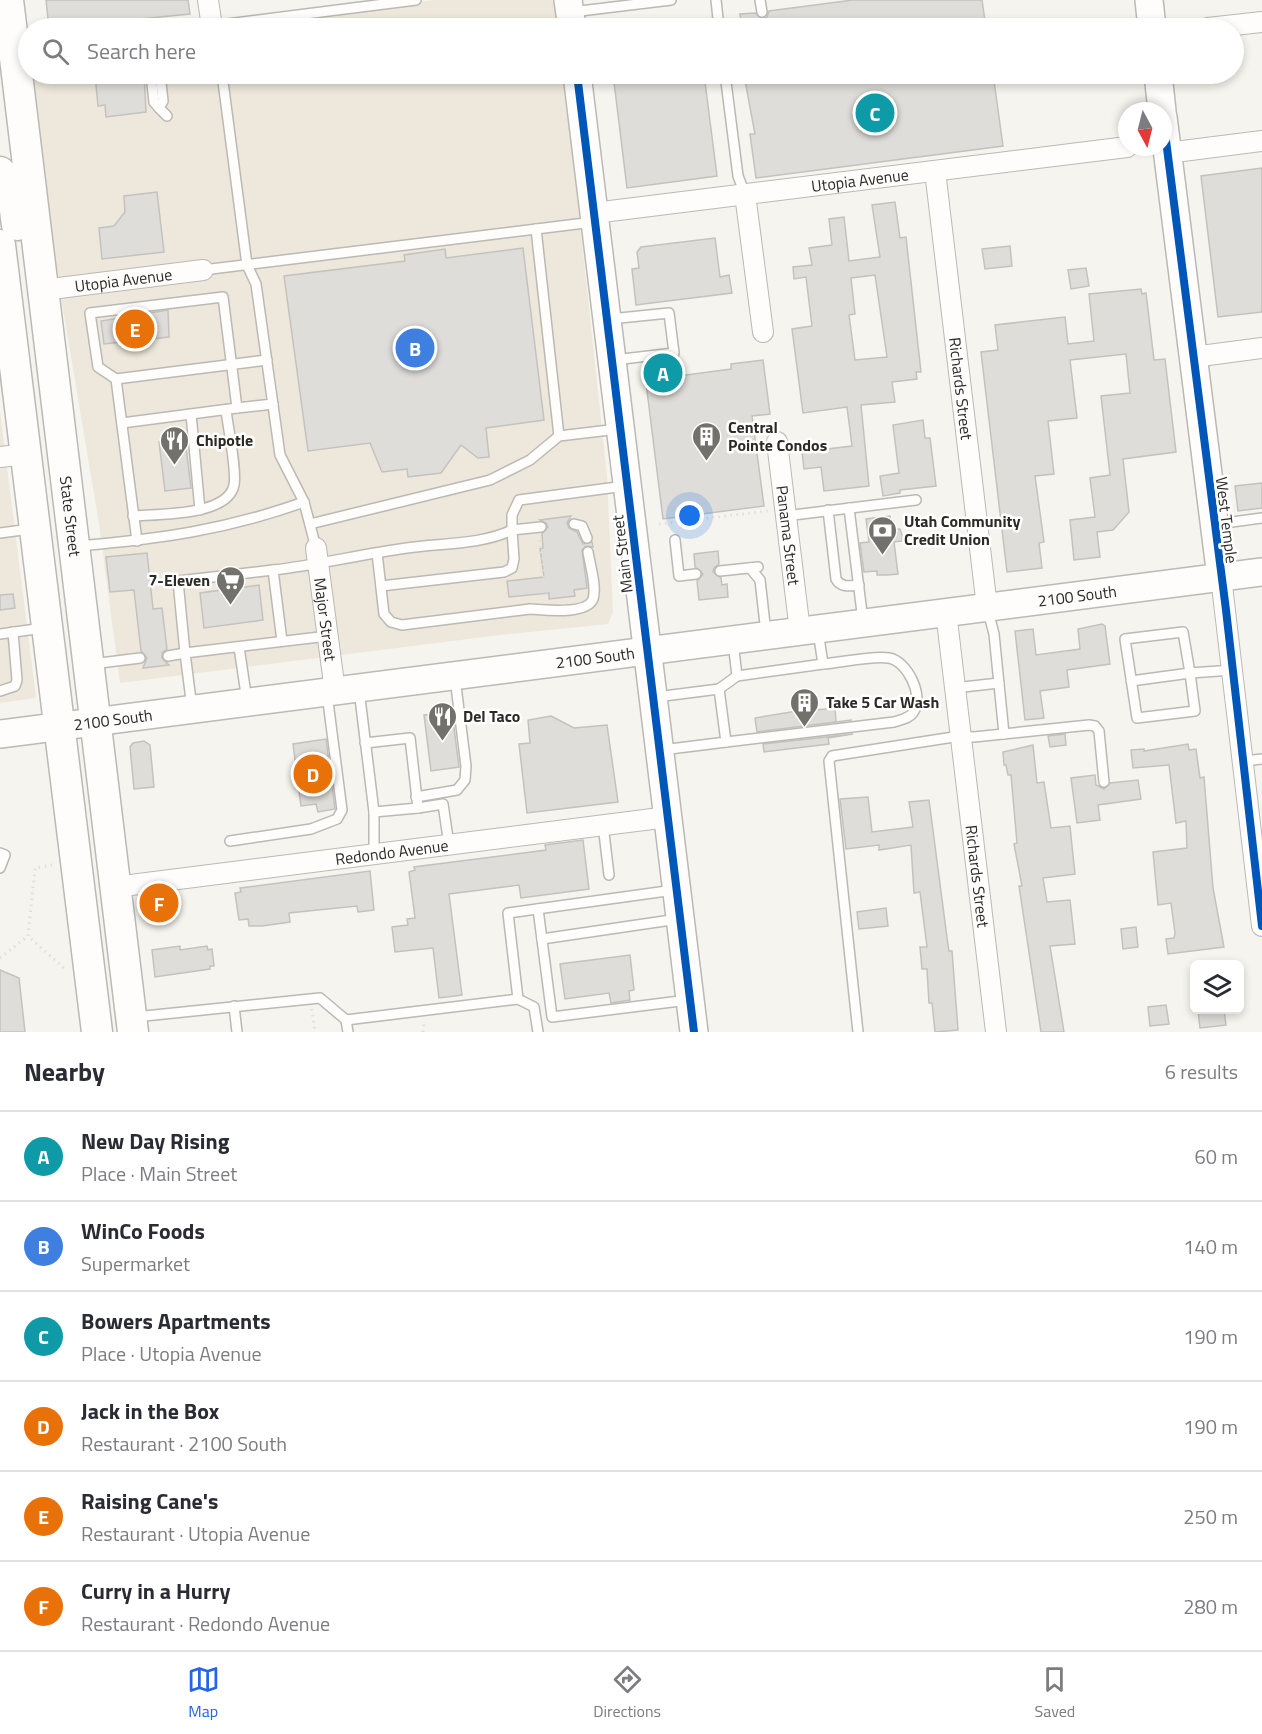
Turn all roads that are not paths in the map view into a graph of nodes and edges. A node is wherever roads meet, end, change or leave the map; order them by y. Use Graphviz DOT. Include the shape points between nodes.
graph roads {
  1 [pos="208,0"];
  2 [pos="416,0"];
  3 [pos="671,0"];
  4 [pos="716,0"];
  5 [pos="760,0"];
  6 [pos="1149,0"];
  7 [pos="762,12"];
  8 [pos="570,14"];
  9 [pos="209,18"];
  10 [pos="279,18"];
  11 [pos="718,18"];
  12 [pos="1151,18"];
  13 [pos="1262,22"];
  14 [pos="1244,24"];
  15 [pos="12,31"];
  16 [pos="18,81"];
  17 [pos="18,84"];
  18 [pos="152,84"];
  19 [pos="161,84"];
  20 [pos="223,84"];
  21 [pos="578,84"];
  22 [pos="726,84"];
  23 [pos="1159,84"];
  24 [pos="1161,102"];
  25 [pos="159,108"];
  26 [pos="167,116"];
  27 [pos="1172,138"];
  28 [pos="1262,141"];
  29 [pos="1118,148"];
  30 [pos="1167,156"];
  31 [pos="935,171"];
  32 [pos="0,172"];
  33 [pos="745,194"];
  34 [pos="595,218"];
  35 [pos="536,229"];
  36 [pos="0,245"];
  37 [pos="247,265"];
  38 [pos="204,270"];
  39 [pos="43,290"];
  40 [pos="608,319"];
  41 [pos="763,332"];
  42 [pos="1262,348"];
  43 [pos="1193,357"];
  44 [pos="267,360"];
  45 [pos="612,360"];
  46 [pos="232,365"];
  47 [pos="116,379"];
  48 [pos="273,404"];
  49 [pos="237,408"];
  50 [pos="226,410"];
  51 [pos="191,414"];
  52 [pos="122,423"];
  53 [pos="621,429"];
  54 [pos="559,436"];
  55 [pos="777,442"];
  56 [pos="13,456"];
  57 [pos="627,486"];
  58 [pos="916,500"];
  59 [pos="304,502"];
  60 [pos="849,508"];
  61 [pos="200,510"];
  62 [pos="828,510"];
  63 [pos="785,512"];
  64 [pos="133,516"];
  65 [pos="1262,519"];
  66 [pos="310,524"];
  67 [pos="574,524"];
  68 [pos="1213,524"];
  69 [pos="541,527"];
  70 [pos="34,529"];
  71 [pos="512,530"];
  72 [pos="0,533"];
  73 [pos="587,538"];
  74 [pos="675,540"];
  75 [pos="137,541"];
  76 [pos="74,546"];
  77 [pos="588,552"];
  78 [pos="376,553"];
  79 [pos="318,557"];
  80 [pos="273,570"];
  81 [pos="720,571"];
  82 [pos="1262,572"];
  83 [pos="696,574"];
  84 [pos="1221,577"];
  85 [pos="859,585"];
  86 [pos="381,586"];
  87 [pos="987,607"];
  88 [pos="946,612"];
  89 [pos="863,623"];
  90 [pos="48,627"];
  91 [pos="809,630"];
  92 [pos="13,632"];
  93 [pos="0,633"];
  94 [pos="766,635"];
  95 [pos="328,636"];
  96 [pos="733,640"];
  97 [pos="282,641"];
  98 [pos="239,647"];
  99 [pos="648,651"];
  100 [pos="185,653"];
  101 [pos="168,656"];
  102 [pos="140,658"];
  103 [pos="88,664"];
  104 [pos="823,664"];
  105 [pos="1233,670"];
  106 [pos="1190,674"];
  107 [pos="455,675"];
  108 [pos="737,676"];
  109 [pos="1131,681"];
  110 [pos="999,683"];
  111 [pos="954,687"];
  112 [pos="718,688"];
  113 [pos="340,690"];
  114 [pos="0,691"];
  115 [pos="653,697"];
  116 [pos="247,703"];
  117 [pos="192,710"];
  118 [pos="96,723"];
  119 [pos="60,727"];
  120 [pos="0,734"];
  121 [pos="1004,734"];
  122 [pos="960,736"];
  123 [pos="726,742"];
  124 [pos="365,743"];
  125 [pos="660,750"];
  126 [pos="1253,760"];
  127 [pos="1104,782"];
  128 [pos="417,802"];
  129 [pos="374,812"];
  130 [pos="668,817"];
  131 [pos="603,825"];
  132 [pos="230,841"];
  133 [pos="448,844"];
  134 [pos="0,853"];
  135 [pos="374,854"];
  136 [pos="0,868"];
  137 [pos="609,874"];
  138 [pos="115,886"];
  139 [pos="677,890"];
  140 [pos="538,909"];
  141 [pos="1261,917"];
  142 [pos="680,919"];
  143 [pos="542,939"];
  144 [pos="519,999"];
  145 [pos="690,1000"];
  146 [pos="234,1006"];
  147 [pos="346,1020"];
  148 [pos="132,1025"];
  149 [pos="97,1032"];
  150 [pos="237,1032"];
  151 [pos="348,1032"];
  152 [pos="538,1032"];
  153 [pos="694,1032"];
  154 [pos="858,1032"];
  155 [pos="996,1032"];
  1 -- 9 [label="street"];
  2 -- 10 [label="lane"];
  3 -- 8 [label="lane"];
  4 -- 11 [label="lane"];
  5 -- 7 [label="lane"];
  6 -- 12 [label="street"];
  13 -- 14 [label="street"];
  15 -- 16 [label="main road, State Street"];
  17 -- 39 [label="main road, State Street"];
  18 -- 25 [label="lane" via="154,102"];
  19 -- 25 [label="lane" via="163,101"];
  20 -- 37 [label="lane"];
  21 -- 34 [label="street, Main Street"];
  22 -- 33 [label="lane" via="738,176"];
  23 -- 24 [label="street"];
  25 -- 26 [label="lane"];
  27 -- 28 [label="street"];
  29 -- 31 [label="street, Utopia Avenue"];
  30 -- 43 [label="street, West Temple"];
  31 -- 33 [label="street, Utopia Avenue"];
  31 -- 87 [label="street, Richards Street"];
  32 -- 39 [label="main road" via="12,194 25,278"];
  33 -- 34 [label="street, Utopia Avenue"];
  33 -- 41 [label="street"];
  34 -- 35 [label="lane"];
  34 -- 40 [label="street, Main Street"];
  35 -- 37 [label="lane"];
  35 -- 54 [label="lane"];
  36 -- 56 [label="main road"];
  37 -- 38 [label="lane"];
  37 -- 44 [label="lane" via="256,284"];
  38 -- 39 [label="street, Utopia Avenue"];
  39 -- 76 [label="main road, State Street"];
  40 -- 45 [label="street, Main Street"];
  40 -- 45 [label="lane" via="669,313 674,353"];
  42 -- 43 [label="street"];
  43 -- 68 [label="street, West Temple"];
  44 -- 46 [label="lane"];
  44 -- 48 [label="lane"];
  45 -- 53 [label="street, Main Street"];
  46 -- 47 [label="lane"];
  46 -- 47 [label="lane" via="223,297 90,313 98,367"];
  46 -- 49 [label="lane"];
  47 -- 52 [label="lane"];
  48 -- 49 [label="lane"];
  48 -- 59 [label="lane" via="280,455"];
  49 -- 50 [label="lane"];
  50 -- 51 [label="lane"];
  50 -- 61 [label="lane" via="235,484 227,499"];
  51 -- 52 [label="lane"];
  51 -- 61 [label="lane"];
  52 -- 64 [label="lane"];
  53 -- 54 [label="lane"];
  53 -- 57 [label="street, Main Street"];
  54 -- 66 [label="lane" via="530,460 490,480"];
  55 -- 63 [label="street, Panama Street"];
  56 -- 70 [label="main road"];
  57 -- 71 [label="lane" via="519,500 512,515"];
  57 -- 99 [label="street, Main Street"];
  58 -- 60 [label="lane"];
  59 -- 66 [label="lane"];
  59 -- 75 [label="lane" via="215,529"];
  60 -- 62 [label="lane"];
  60 -- 85 [label="lane"];
  61 -- 64 [label="lane"];
  62 -- 63 [label="lane"];
  62 -- 85 [label="lane" via="836,579 846,586"];
  63 -- 91 [label="street, Panama Street"];
  64 -- 75 [label="lane"];
  65 -- 68 [label="lane"];
  66 -- 79 [label="lane"];
  67 -- 73 [label="lane" via="582,526"];
  68 -- 84 [label="street, West Temple"];
  69 -- 71 [label="lane"];
  70 -- 72 [label="lane"];
  70 -- 90 [label="main road"];
  71 -- 78 [label="lane" via="498,537"];
  71 -- 86 [label="lane" via="512,568 504,572"];
  74 -- 83 [label="lane" via="679,576"];
  75 -- 76 [label="lane"];
  76 -- 103 [label="main road, State Street"];
  77 -- 86 [label="lane" via="593,595 592,602 585,607 530,609 402,625 391,622 384,614"];
  78 -- 79 [label="lane"];
  78 -- 86 [label="lane"];
  79 -- 80 [label="lane"];
  79 -- 95 [label="street, Major Street"];
  80 -- 97 [label="lane"];
  80 -- 100 [label="lane" via="177,581"];
  81 -- 94 [label="lane" via="754,567 760,580"];
  82 -- 84 [label="street, 2100 South"];
  84 -- 87 [label="street, 2100 South"];
  84 -- 105 [label="street, West Temple"];
  85 -- 89 [label="lane"];
  87 -- 88 [label="street, 2100 South"];
  87 -- 110 [label="lane"];
  88 -- 89 [label="street, 2100 South"];
  88 -- 111 [label="street, Richards Street"];
  89 -- 91 [label="street, 2100 South"];
  90 -- 92 [label="lane"];
  90 -- 119 [label="main road"];
  91 -- 94 [label="street, 2100 South"];
  91 -- 104 [label="lane"];
  92 -- 93 [label="lane"];
  92 -- 114 [label="lane" via="17,680 15,686"];
  94 -- 96 [label="street, 2100 South"];
  95 -- 97 [label="lane"];
  95 -- 113 [label="street, Major Street"];
  96 -- 99 [label="street, 2100 South"];
  96 -- 108 [label="lane"];
  97 -- 98 [label="lane"];
  98 -- 100 [label="lane"];
  98 -- 116 [label="lane"];
  99 -- 107 [label="street, 2100 South"];
  99 -- 115 [label="street, Main Street"];
  100 -- 101 [label="lane"];
  100 -- 117 [label="lane"];
  102 -- 103 [label="lane"];
  103 -- 118 [label="main road, State Street"];
  104 -- 108 [label="lane"];
  104 -- 123 [label="lane" via="889,658 903,665 916,698 916,710 894,722"];
  105 -- 106 [label="lane"];
  105 -- 126 [label="street, West Temple"];
  106 -- 109 [label="lane"];
  106 -- 109 [label="lane" via="1195,711 1137,718"];
  106 -- 109 [label="lane" via="1183,632 1125,639"];
  107 -- 113 [label="street, 2100 South"];
  107 -- 128 [label="lane" via="465,780 457,790"];
  108 -- 112 [label="lane"];
  110 -- 111 [label="lane"];
  110 -- 121 [label="lane"];
  111 -- 122 [label="street, Richards Street"];
  112 -- 115 [label="lane"];
  112 -- 123 [label="lane"];
  113 -- 116 [label="street, 2100 South"];
  113 -- 124 [label="lane"];
  113 -- 132 [label="lane" via="342,810 337,819 310,829"];
  115 -- 125 [label="street, Main Street"];
  116 -- 117 [label="street, 2100 South"];
  117 -- 118 [label="street, 2100 South"];
  118 -- 119 [label="street, 2100 South"];
  118 -- 138 [label="main road, State Street"];
  119 -- 120 [label="street, 2100 South"];
  119 -- 149 [label="main road"];
  121 -- 122 [label="lane"];
  121 -- 127 [label="lane" via="1095,726 1099,731"];
  122 -- 154 [label="lane" via="839,753 829,761"];
  122 -- 155 [label="street, Richards Street"];
  123 -- 125 [label="lane"];
  124 -- 128 [label="lane" via="410,738"];
  124 -- 129 [label="lane"];
  125 -- 130 [label="street, Main Street"];
  126 -- 141 [label="street, West Temple"];
  128 -- 129 [label="lane"];
  128 -- 133 [label="lane" via="443,804"];
  129 -- 135 [label="lane"];
  130 -- 131 [label="street, Redondo Avenue"];
  130 -- 139 [label="street, Main Street"];
  131 -- 133 [label="street, Redondo Avenue"];
  131 -- 137 [label="lane"];
  133 -- 135 [label="street, Redondo Avenue"];
  134 -- 136 [label="lane" via="6,855"];
  135 -- 138 [label="street, Redondo Avenue"];
  138 -- 148 [label="main road, State Street"];
  139 -- 140 [label="lane"];
  139 -- 142 [label="street, Main Street"];
  140 -- 143 [label="lane"];
  140 -- 144 [label="lane" via="508,913"];
  142 -- 143 [label="lane"];
  142 -- 145 [label="street, Main Street"];
  143 -- 145 [label="lane" via="552,1017"];
  144 -- 147 [label="lane"];
  144 -- 152 [label="lane" via="534,1007"];
  145 -- 153 [label="street, Main Street"];
  146 -- 147 [label="lane" via="320,998"];
  146 -- 148 [label="lane"];
  146 -- 150 [label="lane"];
  147 -- 151 [label="lane"];
}
